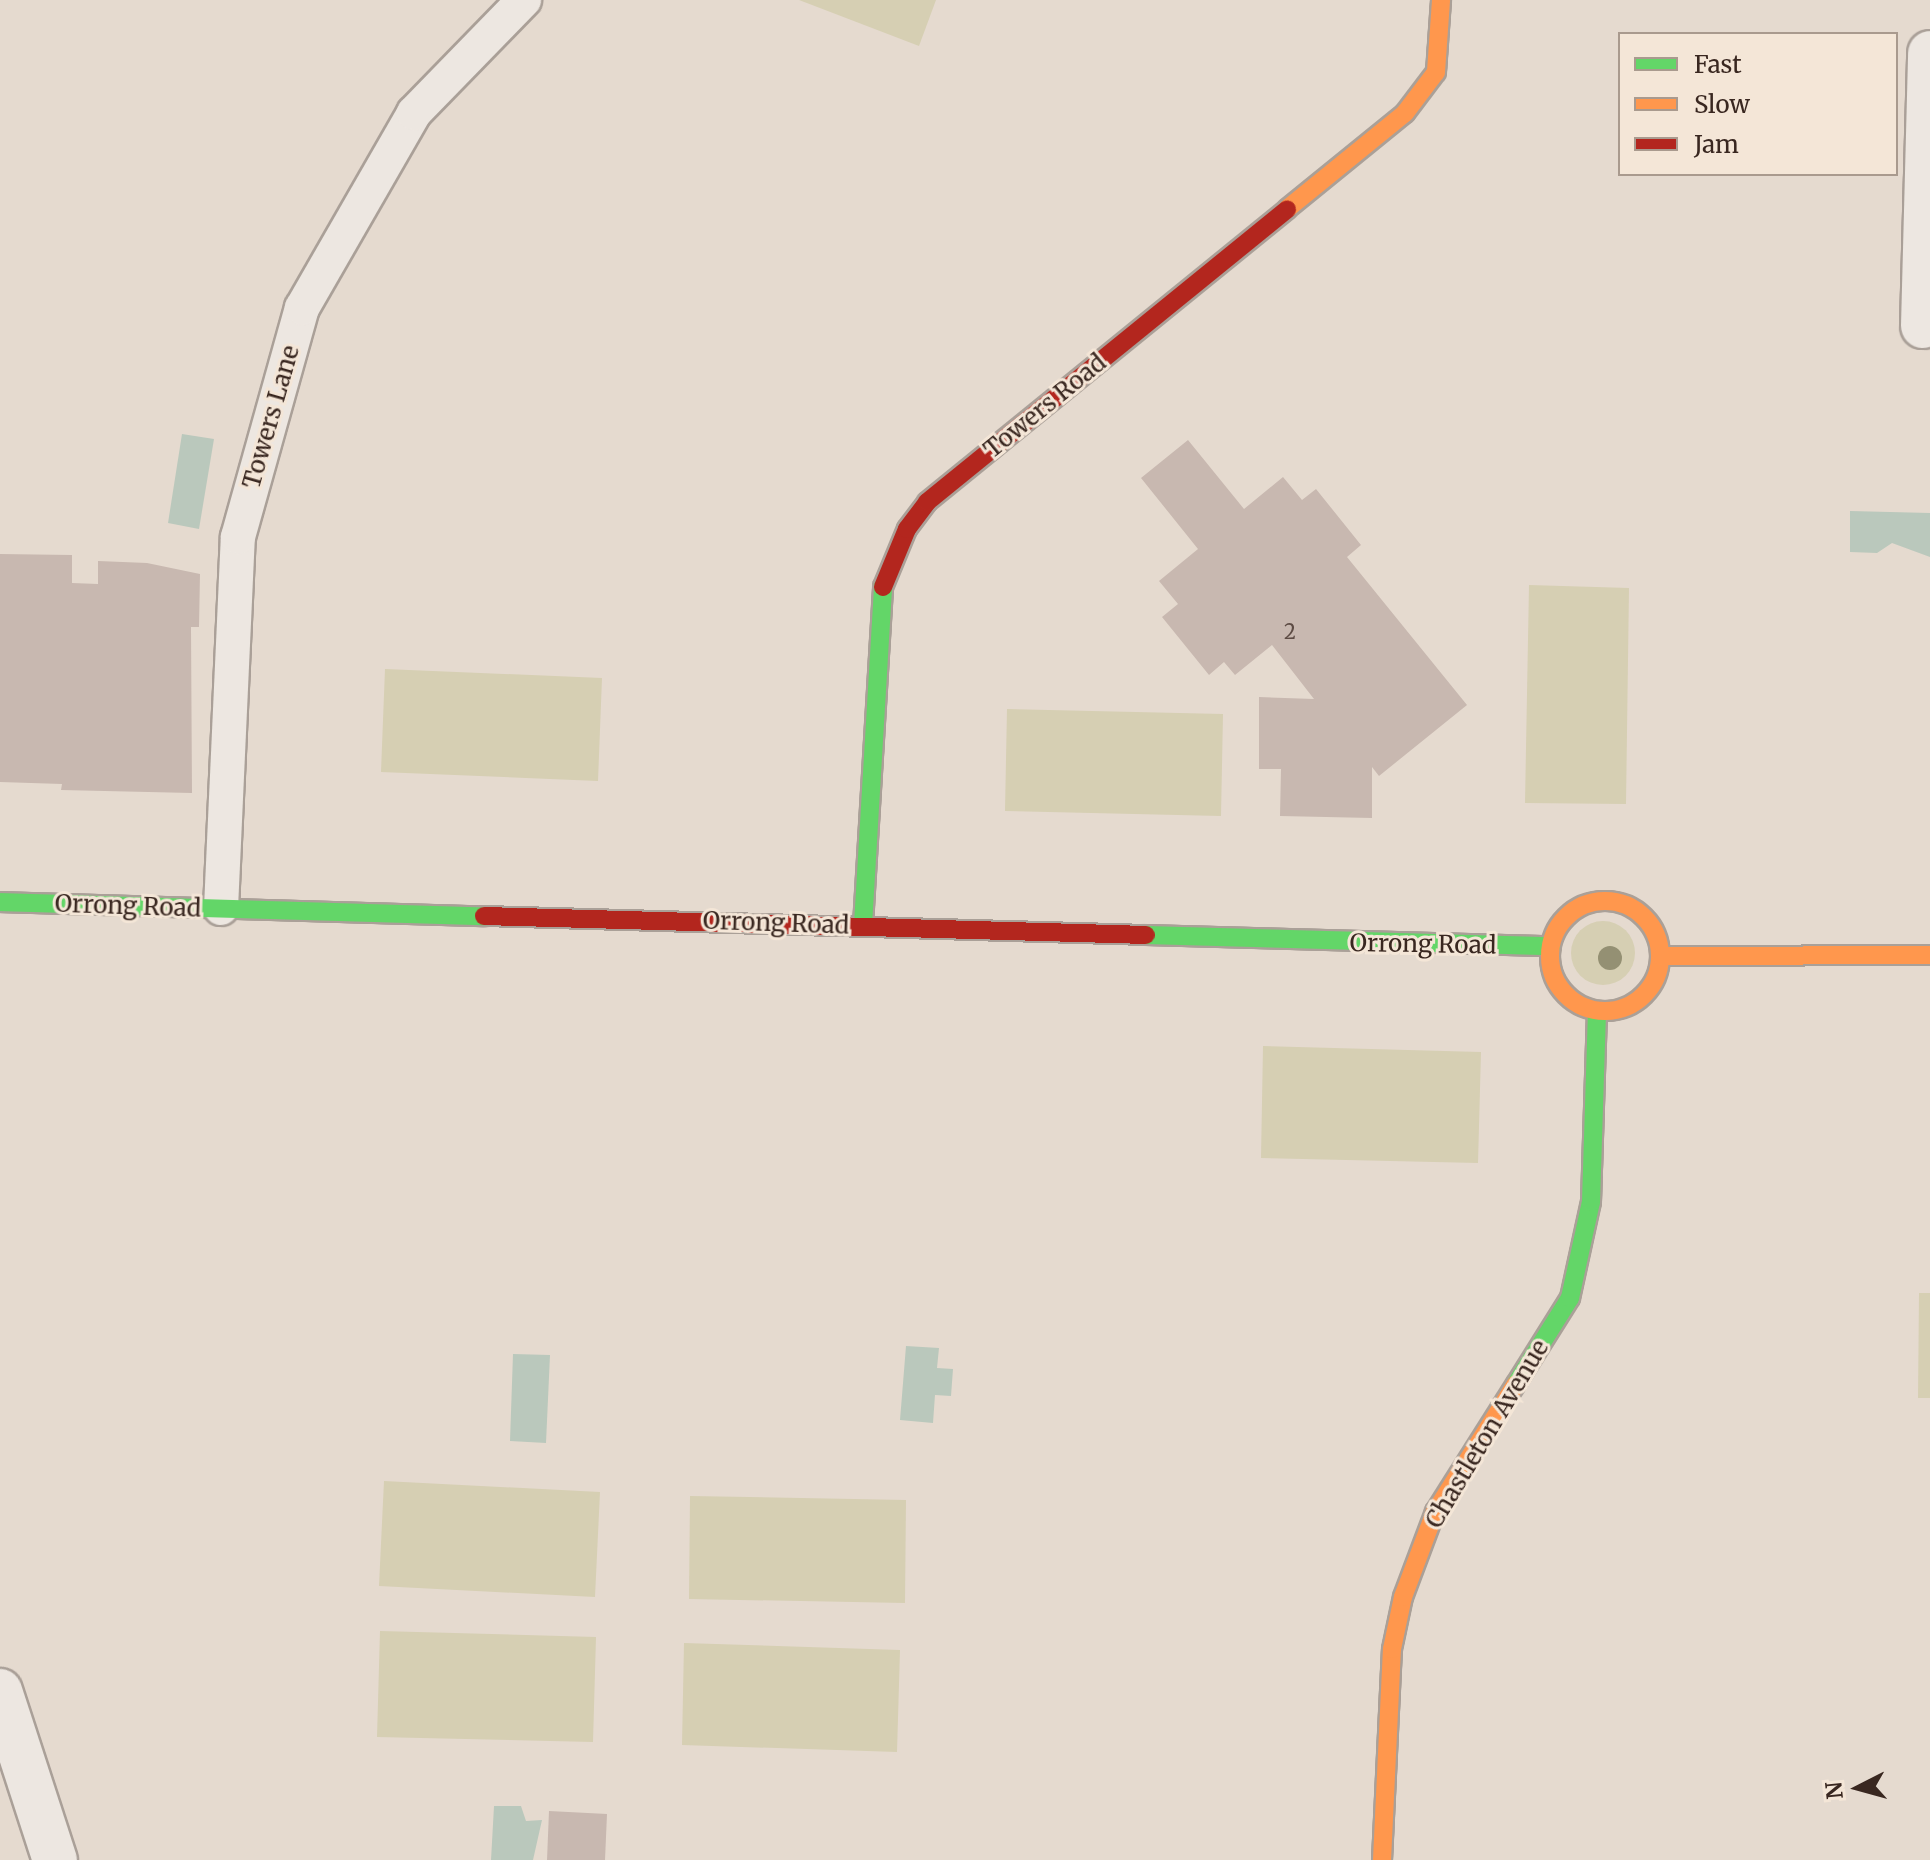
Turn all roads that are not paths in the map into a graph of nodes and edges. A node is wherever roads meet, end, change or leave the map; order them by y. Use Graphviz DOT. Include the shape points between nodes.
graph roads {
  1 [pos="524,0"];
  2 [pos="1441,0"];
  3 [pos="1930,53"];
  4 [pos="1923,326"];
  5 [pos="0,902"];
  6 [pos="221,908"];
  7 [pos="863,925"];
  8 [pos="1551,946"];
  9 [pos="1930,955"];
  10 [pos="1661,956"];
  11 [pos="1597,1011"];
  12 [pos="0,1691"];
  13 [pos="55,1860"];
  14 [pos="1382,1860"];
  1 -- 6 [label="lane, Towers Lane" via="414,113 302,308 238,537"];
  2 -- 7 [label="street, Towers Road" via="1436,72 1405,113 927,502 907,529 883,587"];
  3 -- 4 [label="street"];
  5 -- 6 [label="street, Orrong Road"];
  6 -- 7 [label="street, Orrong Road"];
  7 -- 8 [label="street, Orrong Road"];
  8 -- 10 [label="street" via="1568,914 1583,905 1620,902 1649,922"];
  8 -- 11 [label="street" via="1556,981 1581,1006"];
  9 -- 10 [label="street"];
  10 -- 11 [label="street" via="1652,986 1641,998 1629,1006"];
  11 -- 14 [label="street, Chastleton Avenue" via="1591,1202 1570,1298 1435,1512 1403,1597 1392,1649"];
  12 -- 13 [label="street"];
}
